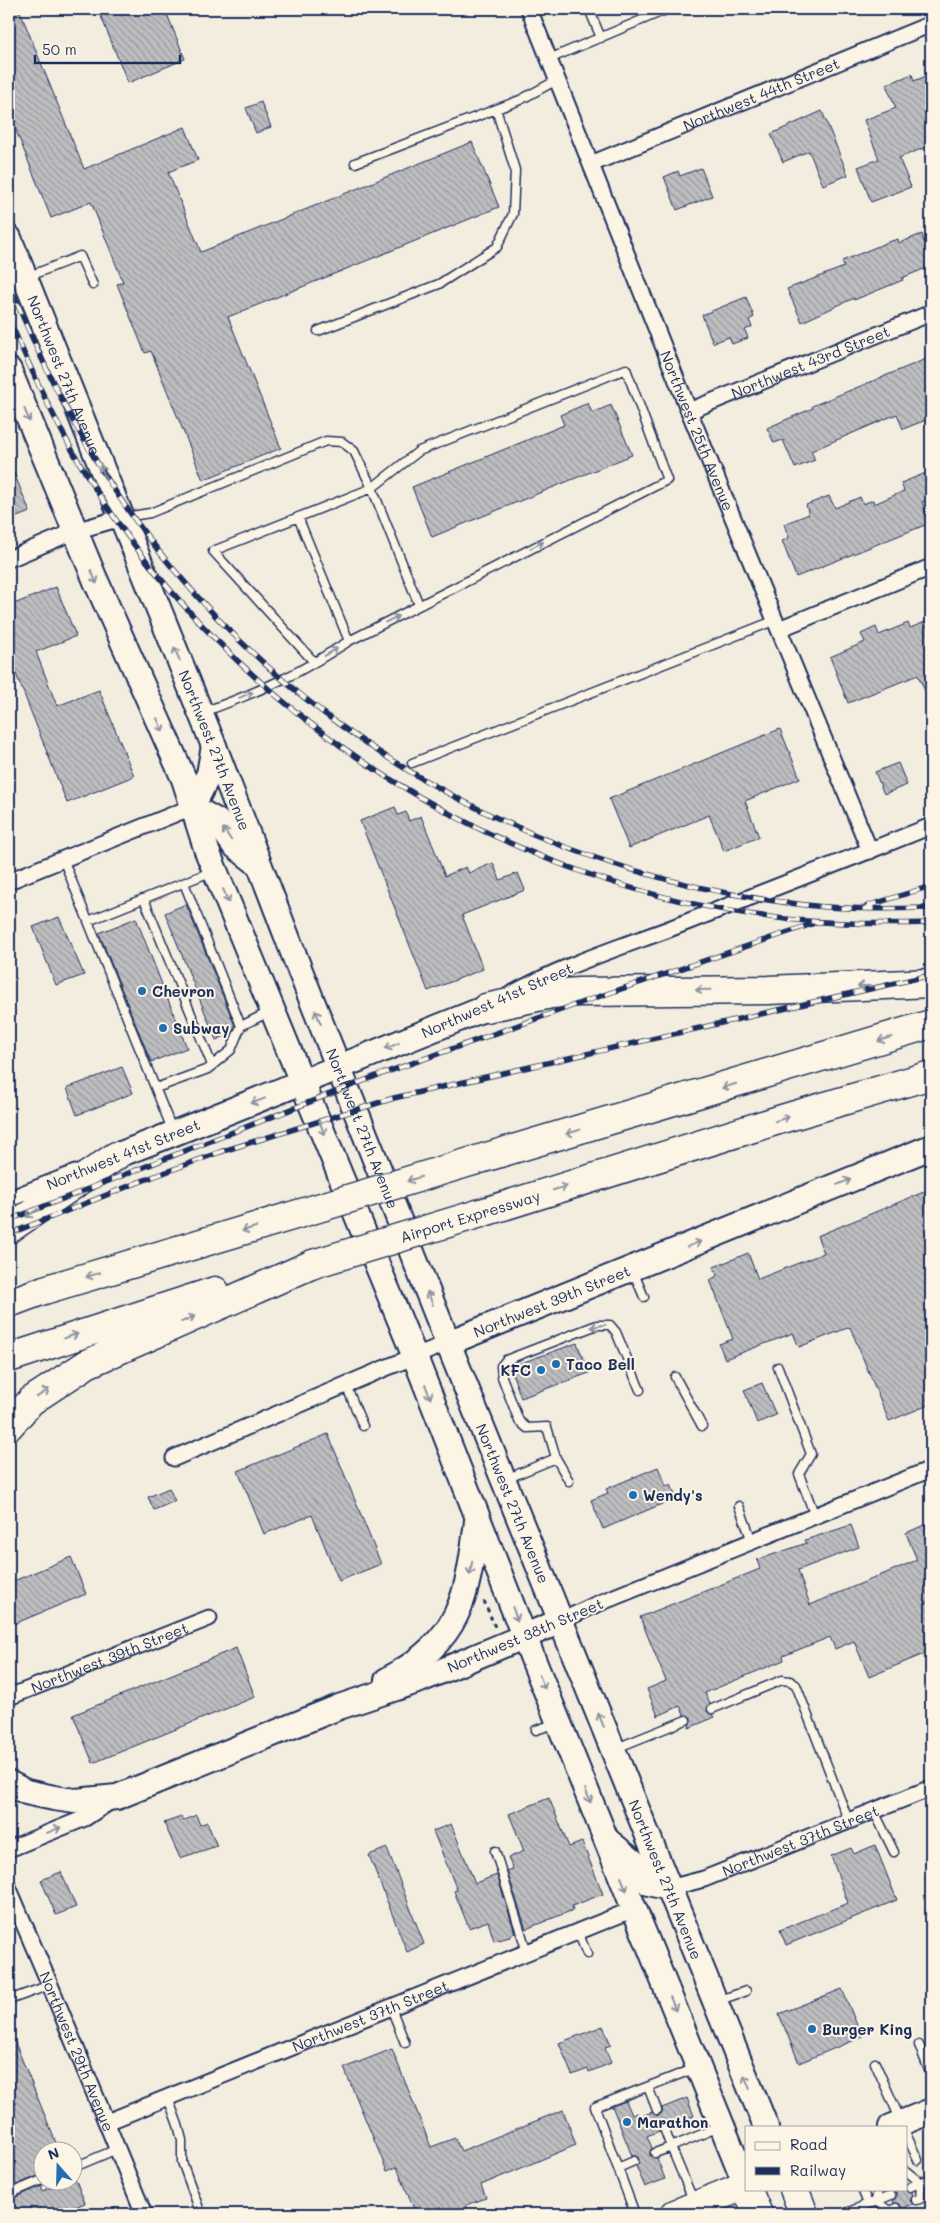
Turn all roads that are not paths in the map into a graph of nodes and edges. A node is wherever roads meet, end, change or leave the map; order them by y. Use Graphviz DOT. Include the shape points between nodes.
graph roads {
  1 [pos="529,9"];
  2 [pos="589,9"];
  3 [pos="668,9"];
  4 [pos="931,24"];
  5 [pos="601,38"];
  6 [pos="549,59"];
  7 [pos="557,80"];
  8 [pos="496,109"];
  9 [pos="355,163"];
  10 [pos="591,164"];
  11 [pos="9,238"];
  12 [pos="25,277"];
  13 [pos="93,285"];
  14 [pos="931,313"];
  15 [pos="318,331"];
  16 [pos="9,370"];
  17 [pos="689,411"];
  18 [pos="372,488"];
  19 [pos="298,517"];
  20 [pos="120,518"];
  21 [pos="76,532"];
  22 [pos="9,559"];
  23 [pos="931,567"];
  24 [pos="419,605"];
  25 [pos="777,625"];
  26 [pos="349,641"];
  27 [pos="314,662"];
  28 [pos="201,713"];
  29 [pos="214,746"];
  30 [pos="412,763"];
  31 [pos="192,807"];
  32 [pos="931,826"];
  33 [pos="870,851"];
  34 [pos="63,859"];
  35 [pos="259,864"];
  36 [pos="215,871"];
  37 [pos="9,881"];
  38 [pos="184,883"];
  39 [pos="144,899"];
  40 [pos="88,921"];
  41 [pos="931,982"];
  42 [pos="486,1008"];
  43 [pos="273,1010"];
  44 [pos="931,1024"];
  45 [pos="242,1026"];
  46 [pos="212,1065"];
  47 [pos="337,1067"];
  48 [pos="931,1075"];
  49 [pos="303,1082"];
  50 [pos="156,1088"];
  51 [pos="173,1134"];
  52 [pos="931,1147"];
  53 [pos="116,1156"];
  54 [pos="9,1199"];
  55 [pos="9,1229"];
  56 [pos="313,1264"];
  57 [pos="633,1270"];
  58 [pos="644,1297"];
  59 [pos="9,1303"];
  60 [pos="448,1343"];
  61 [pos="415,1357"];
  62 [pos="9,1358"];
  63 [pos="778,1367"];
  64 [pos="675,1377"];
  65 [pos="346,1385"];
  66 [pos="640,1390"];
  67 [pos="9,1426"];
  68 [pos="363,1426"];
  69 [pos="702,1426"];
  70 [pos="174,1458"];
  71 [pos="556,1458"];
  72 [pos="931,1469"];
  73 [pos="504,1480"];
  74 [pos="569,1481"];
  75 [pos="739,1506"];
  76 [pos="815,1516"];
  77 [pos="478,1519"];
  78 [pos="752,1541"];
  79 [pos="209,1618"];
  80 [pos="561,1621"];
  81 [pos="524,1637"];
  82 [pos="9,1697"];
  83 [pos="339,1707"];
  84 [pos="712,1709"];
  85 [pos="686,1720"];
  86 [pos="558,1722"];
  87 [pos="536,1730"];
  88 [pos="612,1750"];
  89 [pos="9,1783"];
  90 [pos="931,1788"];
  91 [pos="117,1798"];
  92 [pos="874,1811"];
  93 [pos="849,1822"];
  94 [pos="606,1838"];
  95 [pos="9,1849"];
  96 [pos="495,1851"];
  97 [pos="894,1852"];
  98 [pos="669,1888"];
  99 [pos="9,1889"];
  100 [pos="634,1909"];
  101 [pos="578,1932"];
  102 [pos="527,1952"];
  103 [pos="587,1954"];
  104 [pos="50,1985"];
  105 [pos="746,1991"];
  106 [pos="9,2000"];
  107 [pos="715,2002"];
  108 [pos="391,2008"];
  109 [pos="405,2042"];
  110 [pos="919,2045"];
  111 [pos="875,2063"];
  112 [pos="698,2068"];
  113 [pos="931,2075"];
  114 [pos="648,2087"];
  115 [pos="168,2098"];
  116 [pos="657,2110"];
  117 [pos="931,2110"];
  118 [pos="107,2122"];
  119 [pos="722,2126"];
  120 [pos="766,2126"];
  121 [pos="900,2126"];
  122 [pos="902,2126"];
  123 [pos="664,2128"];
  124 [pos="908,2142"];
  125 [pos="671,2147"];
  126 [pos="118,2149"];
  127 [pos="655,2153"];
  128 [pos="918,2160"];
  129 [pos="634,2161"];
  130 [pos="82,2164"];
  131 [pos="618,2168"];
  132 [pos="908,2172"];
  133 [pos="924,2182"];
  134 [pos="32,2184"];
  135 [pos="745,2184"];
  136 [pos="745,2187"];
  137 [pos="910,2187"];
  138 [pos="747,2190"];
  139 [pos="794,2190"];
  140 [pos="863,2190"];
  141 [pos="878,2190"];
  142 [pos="9,2194"];
  143 [pos="890,2195"];
  144 [pos="916,2200"];
  145 [pos="872,2203"];
  146 [pos="896,2208"];
  147 [pos="685,2210"];
  148 [pos="143,2214"];
  149 [pos="201,2214"];
  150 [pos="635,2214"];
  151 [pos="758,2214"];
  152 [pos="804,2214"];
  153 [pos="844,2214"];
  1 -- 6 [label="street, Northwest 25th Avenue"];
  2 -- 5 [label="lane"];
  3 -- 5 [label="lane"];
  4 -- 10 [label="street, Northwest 44th Street"];
  5 -- 6 [label="lane"];
  6 -- 7 [label="street, Northwest 25th Avenue"];
  7 -- 8 [label="lane"];
  7 -- 10 [label="street, Northwest 25th Avenue"];
  8 -- 9 [label="lane"];
  8 -- 15 [label="lane" via="515,170 513,214 497,247 439,284"];
  10 -- 17 [label="street, Northwest 25th Avenue"];
  11 -- 12 [label="main road, Northwest 27th Avenue"];
  12 -- 13 [label="lane" via="80,256"];
  20 -- 12 [label="main road, Northwest 27th Avenue, one-way"];
  14 -- 17 [label="street, Northwest 43rd Street"];
  16 -- 21 [label="main road, one-way"];
  17 -- 25 [label="street, Northwest 25th Avenue"];
  18 -- 19 [label="lane"];
  18 -- 20 [label="lane" via="354,451 342,442 326,441 150,513"];
  18 -- 24 [label="lane"];
  24 -- 18 [label="lane, one-way" via="667,480 626,369 419,452"];
  19 -- 26 [label="lane"];
  19 -- 27 [label="lane" via="213,551"];
  20 -- 21 [label="street"];
  28 -- 20 [label="main road, Northwest 27th Avenue, one-way"];
  21 -- 22 [label="street"];
  21 -- 31 [label="main road, one-way" via="184,779"];
  23 -- 25 [label="street"];
  26 -- 24 [label="lane, one-way"];
  25 -- 30 [label="lane"];
  25 -- 33 [label="street, Northwest 25th Avenue"];
  27 -- 26 [label="lane, one-way"];
  28 -- 27 [label="lane, one-way" via="285,678"];
  28 -- 29 [label="main road, Northwest 27th Avenue"];
  29 -- 31 [label="main road" via="209,774"];
  29 -- 35 [label="main road, Northwest 27th Avenue"];
  31 -- 34 [label="street"];
  35 -- 31 [label="main road, one-way" via="234,845 217,820"];
  31 -- 36 [label="main road"];
  32 -- 33 [label="street, Northwest 41st Street"];
  33 -- 42 [label="street, Northwest 41st Street" via="530,983"];
  34 -- 37 [label="street"];
  34 -- 40 [label="lane"];
  47 -- 35 [label="main road, Northwest 27th Avenue, one-way"];
  36 -- 38 [label="lane"];
  36 -- 43 [label="main road, one-way"];
  38 -- 39 [label="lane"];
  38 -- 45 [label="lane"];
  39 -- 40 [label="lane"];
  39 -- 46 [label="lane"];
  40 -- 50 [label="lane"];
  41 -- 42 [label="highway, one-way" via="768,990 579,992 552,994"];
  42 -- 47 [label="main road, Northwest 41st Street, one-way"];
  43 -- 45 [label="lane"];
  43 -- 49 [label="main road"];
  44 -- 59 [label="highway, one-way, bridge"];
  45 -- 46 [label="lane" via="231,1050"];
  46 -- 50 [label="lane"];
  47 -- 49 [label="main road, Northwest 41st Street"];
  60 -- 47 [label="main road, Northwest 27th Avenue, one-way"];
  56 -- 48 [label="highway, Airport Expressway, one-way, bridge"];
  49 -- 51 [label="main road, Northwest 41st Street, one-way"];
  49 -- 61 [label="main road, one-way"];
  50 -- 51 [label="lane"];
  51 -- 53 [label="main road, Northwest 41st Street"];
  57 -- 52 [label="main road, Northwest 39th Street, one-way" via="771,1217"];
  53 -- 54 [label="street, Northwest 41st Street"];
  53 -- 55 [label="highway, one-way"];
  62 -- 56 [label="highway, Airport Expressway, one-way" via="226,1287"];
  67 -- 56 [label="highway, one-way" via="32,1400 87,1364"];
  57 -- 58 [label="lane"];
  57 -- 60 [label="main road, Northwest 39th Street"];
  60 -- 61 [label="street, Northwest 39th Street"];
  60 -- 73 [label="main road, Northwest 27th Avenue"];
  61 -- 65 [label="street, Northwest 39th Street"];
  61 -- 77 [label="main road, one-way"];
  63 -- 76 [label="lane" via="811,1454 799,1474"];
  64 -- 69 [label="lane"];
  65 -- 68 [label="lane"];
  65 -- 70 [label="street, Northwest 39th Street"];
  66 -- 71 [label="lane, one-way" via="616,1332 610,1325 597,1325 506,1360 501,1366 502,1377 519,1421 527,1428 546,1427"];
  71 -- 73 [label="lane"];
  71 -- 74 [label="lane"];
  72 -- 76 [label="street, Northwest 38th Street"];
  73 -- 80 [label="main road, Northwest 27th Avenue"];
  75 -- 78 [label="lane"];
  76 -- 78 [label="street, Northwest 38th Street"];
  77 -- 81 [label="main road, one-way"];
  77 -- 83 [label="main road, one-way" via="472,1568 464,1599 445,1635 408,1668"];
  78 -- 80 [label="street, Northwest 38th Street"];
  79 -- 82 [label="street, Northwest 39th Street"];
  80 -- 81 [label="main road, Northwest 38th Street"];
  88 -- 80 [label="main road, Northwest 27th Avenue, one-way"];
  81 -- 83 [label="main road, Northwest 38th Street" via="420,1680"];
  81 -- 86 [label="main road, one-way"];
  83 -- 91 [label="main road, Northwest 38th Street"];
  84 -- 93 [label="lane" via="782,1680 796,1685"];
  85 -- 88 [label="lane"];
  86 -- 87 [label="lane"];
  86 -- 94 [label="main road, one-way"];
  88 -- 98 [label="main road, Northwest 27th Avenue"];
  89 -- 91 [label="main road, Northwest 38th Street" via="26,1792 75,1801"];
  90 -- 92 [label="street, Northwest 37th Street"];
  95 -- 91 [label="street, Northwest 38th Street, one-way" via="85,1818"];
  92 -- 93 [label="street, Northwest 37th Street"];
  92 -- 97 [label="lane"];
  93 -- 98 [label="street, Northwest 37th Street" via="704,1879"];
  94 -- 98 [label="main road" via="635,1863 649,1883"];
  94 -- 100 [label="main road, one-way"];
  96 -- 102 [label="lane"];
  98 -- 107 [label="main road, Northwest 27th Avenue"];
  99 -- 104 [label="street, Northwest 29th Avenue"];
  100 -- 101 [label="street, Northwest 37th Street"];
  100 -- 112 [label="main road, one-way"];
  101 -- 102 [label="street, Northwest 37th Street"];
  101 -- 103 [label="lane"];
  102 -- 108 [label="street, Northwest 37th Street"];
  104 -- 106 [label="lane"];
  104 -- 118 [label="street, Northwest 29th Avenue"];
  105 -- 107 [label="lane"];
  120 -- 107 [label="main road, Northwest 27th Avenue, one-way"];
  108 -- 109 [label="lane"];
  108 -- 115 [label="street, Northwest 37th Street"];
  110 -- 113 [label="lane"];
  111 -- 121 [label="lane"];
  112 -- 114 [label="lane"];
  112 -- 119 [label="main road"];
  114 -- 116 [label="lane"];
  114 -- 131 [label="lane" via="595,2107"];
  115 -- 118 [label="street, Northwest 37th Street"];
  115 -- 149 [label="lane" via="182,2140 182,2162"];
  117 -- 122 [label="main road"];
  118 -- 126 [label="street, Northwest 29th Avenue"];
  119 -- 125 [label="lane"];
  119 -- 135 [label="main road"];
  123 -- 125 [label="lane"];
  124 -- 128 [label="lane"];
  125 -- 127 [label="lane"];
  125 -- 147 [label="lane"];
  126 -- 130 [label="lane"];
  126 -- 148 [label="street, Northwest 29th Avenue"];
  129 -- 131 [label="lane"];
  131 -- 150 [label="lane"];
  132 -- 133 [label="lane"];
  133 -- 137 [label="lane"];
  133 -- 144 [label="lane" via="920,2199"];
  134 -- 142 [label="lane"];
  136 -- 147 [label="highway"];
  138 -- 151 [label="highway"];
  139 -- 152 [label="highway"];
  140 -- 145 [label="lane"];
  141 -- 145 [label="lane"];
  143 -- 145 [label="lane"];
  145 -- 146 [label="lane" via="890,2211"];
  145 -- 153 [label="lane"];
}
